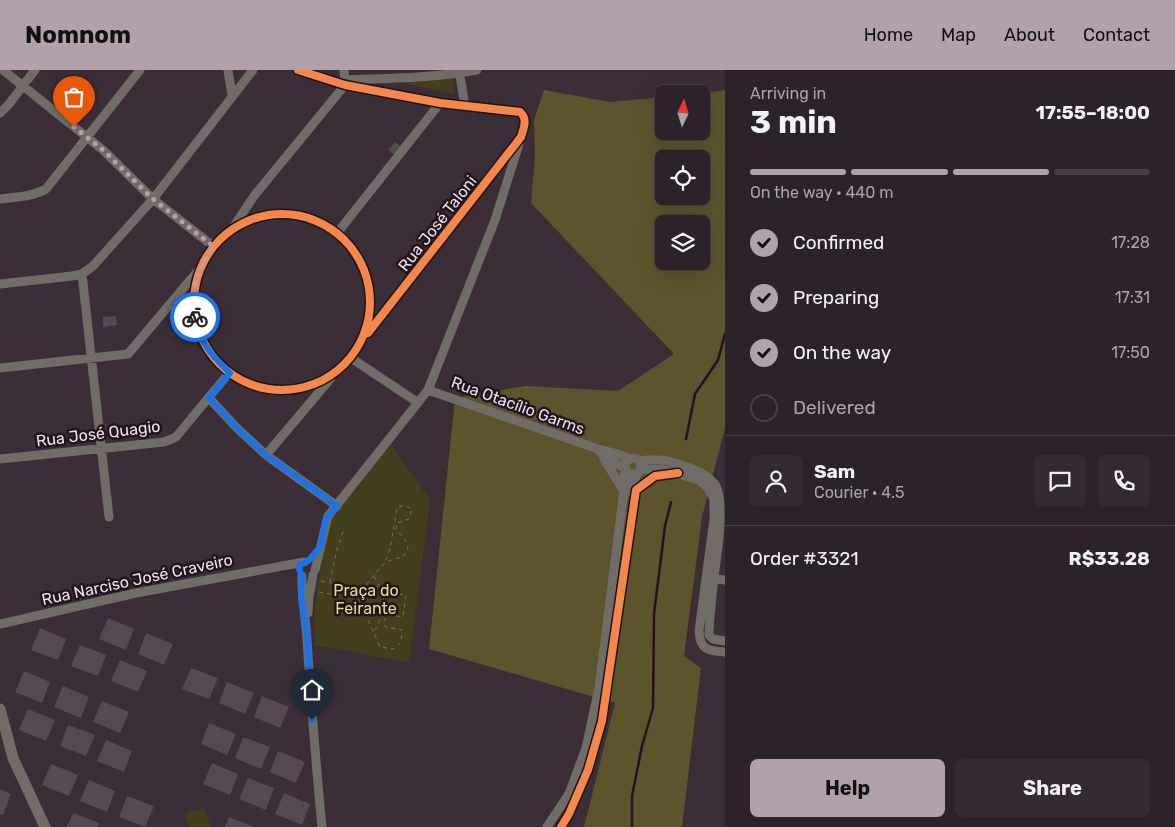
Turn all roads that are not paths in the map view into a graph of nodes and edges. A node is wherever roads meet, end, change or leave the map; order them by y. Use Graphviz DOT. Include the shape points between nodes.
graph roads {
  1 [pos="3,70"];
  2 [pos="36,70"];
  3 [pos="140,70"];
  4 [pos="228,70"];
  5 [pos="254,70"];
  6 [pos="298,70"];
  7 [pos="344,70"];
  8 [pos="477,70"];
  9 [pos="460,72"];
  10 [pos="345,83"];
  11 [pos="23,86"];
  12 [pos="232,96"];
  13 [pos="440,103"];
  14 [pos="465,106"];
  15 [pos="0,113"];
  16 [pos="87,137"];
  17 [pos="522,137"];
  18 [pos="0,199"];
  19 [pos="153,199"];
  20 [pos="233,227"];
  21 [pos="338,232"];
  22 [pos="213,246"];
  23 [pos="198,270"];
  24 [pos="82,274"];
  25 [pos="0,284"];
  26 [pos="364,338"];
  27 [pos="90,358"];
  28 [pos="351,358"];
  29 [pos="0,368"];
  30 [pos="230,373"];
  31 [pos="335,374"];
  32 [pos="428,390"];
  33 [pos="209,398"];
  34 [pos="418,402"];
  35 [pos="100,448"];
  36 [pos="599,452"];
  37 [pos="266,455"];
  38 [pos="0,459"];
  39 [pos="637,465"];
  40 [pos="625,468"];
  41 [pos="623,495"];
  42 [pos="337,506"];
  43 [pos="108,517"];
  44 [pos="723,527"];
  45 [pos="321,546"];
  46 [pos="306,562"];
  47 [pos="280,566"];
  48 [pos="301,574"];
  49 [pos="315,575"];
  50 [pos="710,578"];
  51 [pos="725,580"];
  52 [pos="0,624"];
  53 [pos="307,634"];
  54 [pos="725,642"];
  55 [pos="725,652"];
  56 [pos="0,709"];
  57 [pos="0,739"];
  58 [pos="10,758"];
  59 [pos="37,827"];
  60 [pos="45,827"];
  61 [pos="322,827"];
  62 [pos="547,827"];
  1 -- 11 [label="street"];
  2 -- 11 [label="street"];
  3 -- 16 [label="street"];
  4 -- 12 [label="street"];
  5 -- 12 [label="street"];
  6 -- 10 [label="street"];
  7 -- 10 [label="street"];
  8 -- 9 [label="street"];
  9 -- 10 [label="street"];
  9 -- 14 [label="street"];
  10 -- 13 [label="street"];
  10 -- 20 [label="street"];
  11 -- 15 [label="street"];
  11 -- 16 [label="street"];
  12 -- 19 [label="street"];
  13 -- 14 [label="street"];
  13 -- 21 [label="street"];
  14 -- 17 [label="street, Rua José Taloni" via="520,112 525,121"];
  16 -- 18 [label="street" via="46,189 24,197"];
  16 -- 19 [label="street"];
  17 -- 26 [label="street, Rua José Taloni"];
  17 -- 32 [label="street" via="495,220"];
  19 -- 22 [label="street"];
  19 -- 24 [label="street"];
  20 -- 21 [label="street" via="259,216 286,213 314,218"];
  20 -- 22 [label="street"];
  21 -- 26 [label="street" via="358,254 369,281 371,310"];
  22 -- 23 [label="street"];
  23 -- 27 [label="street" via="128,354"];
  23 -- 30 [label="street" via="193,298 196,327 209,353"];
  24 -- 25 [label="street"];
  24 -- 27 [label="street"];
  26 -- 28 [label="street"];
  27 -- 29 [label="street"];
  27 -- 35 [label="street"];
  28 -- 31 [label="street"];
  28 -- 34 [label="street"];
  30 -- 31 [label="street" via="249,384 271,390 293,390"];
  30 -- 33 [label="street, Rua José Quagio"];
  31 -- 37 [label="street"];
  32 -- 34 [label="street"];
  32 -- 36 [label="street, Rua Otacílio Garms"];
  33 -- 35 [label="street, Rua José Quagio" via="176,437 164,442"];
  33 -- 37 [label="street"];
  34 -- 42 [label="street"];
  35 -- 38 [label="street, Rua José Quagio"];
  35 -- 43 [label="street"];
  36 -- 39 [label="street, Rua Otacílio Garms" via="618,454"];
  36 -- 40 [label="street, Rua Otacílio Garms"];
  36 -- 41 [label="street"];
  37 -- 42 [label="street"];
  39 -- 40 [label="street" via="626,462"];
  39 -- 40 [label="street, Rua Otacílio Garms" via="630,474"];
  39 -- 41 [label="street"];
  39 -- 44 [label="street, Rua Otacílio Garms" via="660,459 694,469 708,477 717,487 720,497"];
  39 -- 50 [label="street, Rua Otacílio Garms" via="699,480 708,488 714,499"];
  40 -- 41 [label="street"];
  41 -- 62 [label="street" via="599,688 586,748 569,794"];
  42 -- 45 [label="street" via="325,521"];
  44 -- 50 [label="street, Rua Otacílio Garms"];
  45 -- 46 [label="street"];
  45 -- 49 [label="street"];
  46 -- 47 [label="street, Rua Narciso José Craveiro"];
  46 -- 48 [label="street" via="300,565"];
  46 -- 49 [label="street" via="312,563"];
  47 -- 48 [label="street, Rua Narciso José Craveiro"];
  47 -- 52 [label="street, Rua Narciso José Craveiro" via="136,593"];
  48 -- 49 [label="street" via="306,577"];
  48 -- 53 [label="street"];
  49 -- 53 [label="street" via="309,597"];
  50 -- 51 [label="street"];
  50 -- 54 [label="street" via="709,635"];
  50 -- 55 [label="street" via="700,640 712,651"];
  53 -- 61 [label="street"];
  56 -- 58 [label="main road"];
  57 -- 58 [label="main road"];
  58 -- 59 [label="main road"];
  58 -- 60 [label="main road"];
}
